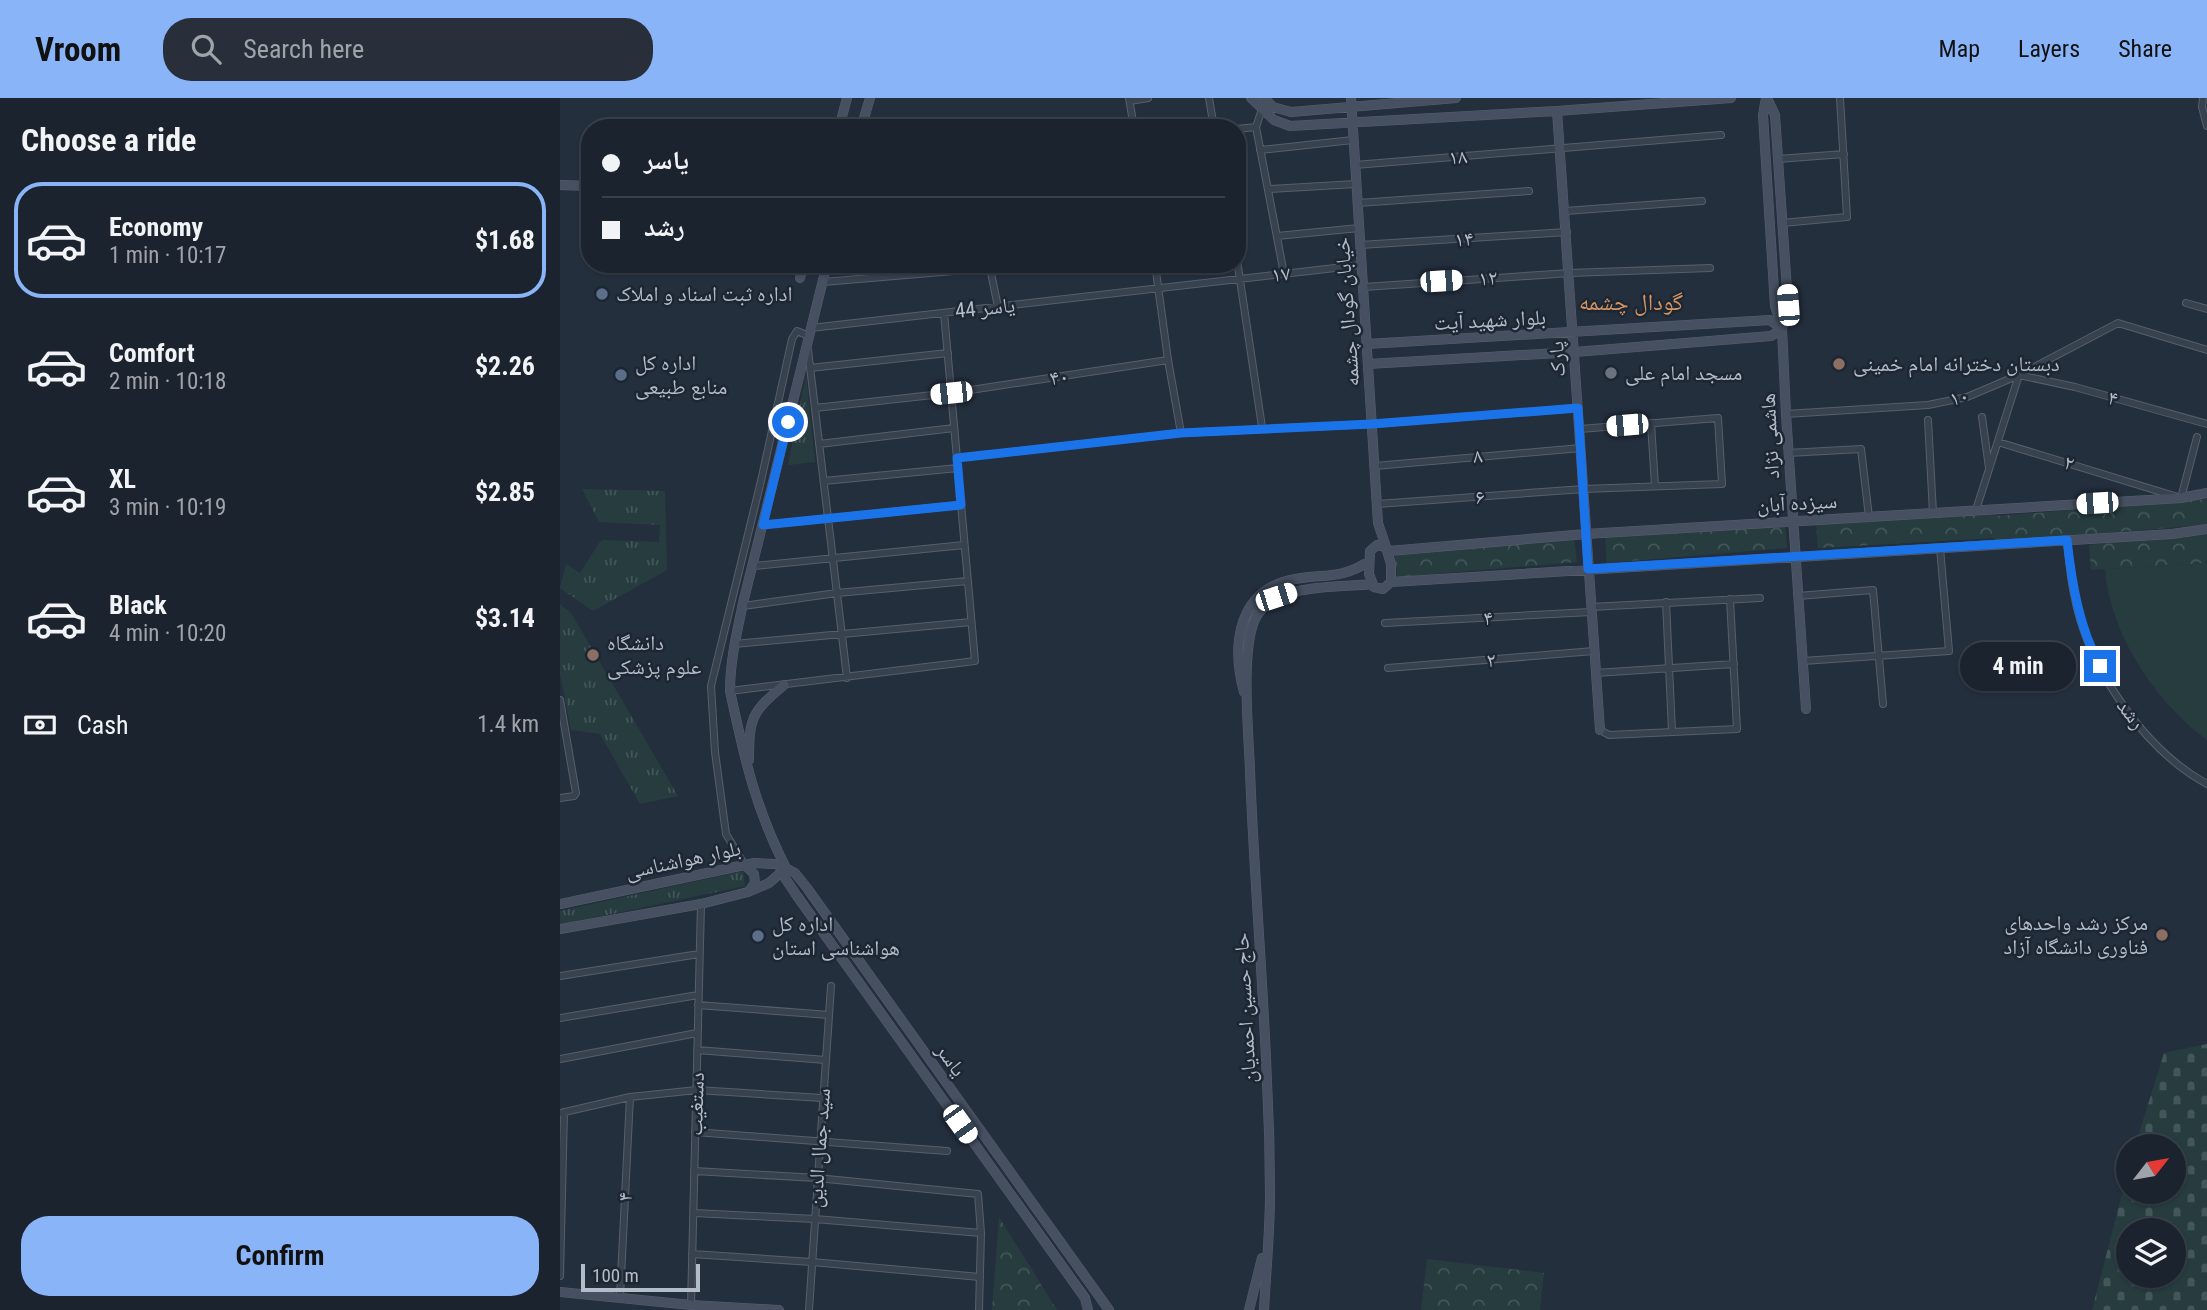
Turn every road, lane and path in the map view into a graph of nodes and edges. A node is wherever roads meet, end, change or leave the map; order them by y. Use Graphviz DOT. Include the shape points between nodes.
graph roads {
  1 [pos="847,98"];
  2 [pos="870,98"];
  3 [pos="1148,98"];
  4 [pos="1209,98"];
  5 [pos="1251,98"];
  6 [pos="1264,98"];
  7 [pos="1456,98"];
  8 [pos="1731,98"];
  9 [pos="1766,98"];
  10 [pos="1840,98"];
  11 [pos="2203,98"];
  12 [pos="1129,99"];
  13 [pos="1624,100"];
  14 [pos="1351,102"];
  15 [pos="1262,109"];
  16 [pos="1558,111"];
  17 [pos="841,119"];
  18 [pos="864,119"];
  19 [pos="1132,119"];
  20 [pos="1212,119"];
  21 [pos="1352,122"];
  22 [pos="2207,126"];
  23 [pos="1256,127"];
  24 [pos="1246,128"];
  25 [pos="1721,135"];
  26 [pos="1353,140"];
  27 [pos="1561,148"];
  28 [pos="1260,150"];
  29 [pos="1844,154"];
  30 [pos="1778,159"];
  31 [pos="1355,165"];
  32 [pos="1356,184"];
  33 [pos="560,185"];
  34 [pos="581,186"];
  35 [pos="1268,189"];
  36 [pos="1529,191"];
  37 [pos="1702,201"];
  38 [pos="1358,203"];
  39 [pos="1566,211"];
  40 [pos="1782,223"];
  41 [pos="1359,228"];
  42 [pos="1567,232"];
  43 [pos="1277,236"];
  44 [pos="1360,245"];
  45 [pos="1362,265"];
  46 [pos="1710,268"];
  47 [pos="801,273"];
  48 [pos="824,273"];
  49 [pos="930,273"];
  50 [pos="991,273"];
  51 [pos="1156,273"];
  52 [pos="1240,273"];
  53 [pos="1570,273"];
  54 [pos="1284,274"];
  55 [pos="800,278"];
  56 [pos="1241,278"];
  57 [pos="822,282"];
  58 [pos="1364,287"];
  59 [pos="1159,289"];
  60 [pos="2186,303"];
  61 [pos="998,307"];
  62 [pos="2207,309"];
  63 [pos="944,313"];
  64 [pos="1782,329"];
  65 [pos="1573,332"];
  66 [pos="809,336"];
  67 [pos="1367,344"];
  68 [pos="2207,349"];
  69 [pos="1575,352"];
  70 [pos="948,353"];
  71 [pos="1168,360"];
  72 [pos="1368,364"];
  73 [pos="810,368"];
  74 [pos="2019,375"];
  75 [pos="951,393"];
  76 [pos="815,408"];
  77 [pos="1578,408"];
  78 [pos="1786,414"];
  79 [pos="1982,417"];
  80 [pos="1928,420"];
  81 [pos="1372,424"];
  82 [pos="1651,424"];
  83 [pos="2207,424"];
  84 [pos="1262,427"];
  85 [pos="954,428"];
  86 [pos="1580,429"];
  87 [pos="1181,433"];
  88 [pos="2196,437"];
  89 [pos="1998,442"];
  90 [pos="819,444"];
  91 [pos="1581,448"];
  92 [pos="1788,453"];
  93 [pos="957,458"];
  94 [pos="1375,466"];
  95 [pos="958,468"];
  96 [pos="1989,470"];
  97 [pos="824,481"];
  98 [pos="1655,486"];
  99 [pos="1584,489"];
  100 [pos="2207,493"];
  101 [pos="2181,498"];
  102 [pos="1377,504"];
  103 [pos="961,505"];
  104 [pos="1976,510"];
  105 [pos="1933,513"];
  106 [pos="1869,517"];
  107 [pos="828,519"];
  108 [pos="1793,521"];
  109 [pos="1378,523"];
  110 [pos="763,525"];
  111 [pos="2207,529"];
  112 [pos="1586,534"];
  113 [pos="2067,540"];
  114 [pos="964,545"];
  115 [pos="1373,547"];
  116 [pos="1940,548"];
  117 [pos="1387,549"];
  118 [pos="1796,555"];
  119 [pos="833,558"];
  120 [pos="1368,562"];
  121 [pos="754,566"];
  122 [pos="1588,569"];
  123 [pos="968,581"];
  124 [pos="1391,582"];
  125 [pos="1372,584"];
  126 [pos="837,593"];
  127 [pos="1798,596"];
  128 [pos="1760,598"];
  129 [pos="1730,599"];
  130 [pos="1666,602"];
  131 [pos="743,606"];
  132 [pos="1591,610"];
  133 [pos="971,622"];
  134 [pos="1385,623"];
  135 [pos="842,635"];
  136 [pos="734,644"];
  137 [pos="1594,651"];
  138 [pos="1878,654"];
  139 [pos="1803,661"];
  140 [pos="1734,664"];
  141 [pos="1388,668"];
  142 [pos="1669,669"];
  143 [pos="1595,673"];
  144 [pos="847,678"];
  145 [pos="784,685"];
  146 [pos="730,691"];
  147 [pos="560,700"];
  148 [pos="1247,704"];
  149 [pos="1882,704"];
  150 [pos="1806,709"];
  151 [pos="1600,730"];
  152 [pos="563,731"];
  153 [pos="1672,732"];
  154 [pos="749,779"];
  155 [pos="2207,784"];
  156 [pos="560,798"];
  157 [pos="744,864"];
  158 [pos="786,868"];
  159 [pos="748,892"];
  160 [pos="560,904"];
  161 [pos="701,904"];
  162 [pos="560,929"];
  163 [pos="699,954"];
  164 [pos="560,976"];
  165 [pos="831,986"];
  166 [pos="698,995"];
  167 [pos="698,1004"];
  168 [pos="829,1014"];
  169 [pos="560,1018"];
  170 [pos="697,1033"];
  171 [pos="697,1050"];
  172 [pos="560,1059"];
  173 [pos="826,1060"];
  174 [pos="697,1090"];
  175 [pos="630,1097"];
  176 [pos="822,1098"];
  177 [pos="562,1112"];
  178 [pos="970,1117"];
  179 [pos="960,1124"];
  180 [pos="695,1132"];
  181 [pos="819,1141"];
  182 [pos="947,1151"];
  183 [pos="694,1171"];
  184 [pos="817,1178"];
  185 [pos="694,1213"];
  186 [pos="815,1219"];
  187 [pos="981,1233"];
  188 [pos="1267,1240"];
  189 [pos="692,1254"];
  190 [pos="812,1262"];
  191 [pos="560,1276"];
  192 [pos="980,1277"];
  193 [pos="560,1292"];
  194 [pos="620,1297"];
  195 [pos="691,1305"];
  196 [pos="779,1310"];
  197 [pos="809,1310"];
  198 [pos="979,1310"];
  199 [pos="1088,1310"];
  200 [pos="1109,1310"];
  201 [pos="1249,1310"];
  202 [pos="1264,1310"];
  1 -- 17 [label="main road"];
  2 -- 18 [label="main road"];
  3 -- 12 [label="street"];
  4 -- 20 [label="street"];
  5 -- 15 [label="main road"];
  6 -- 14 [label="main road" via="1273,107 1291,112"];
  7 -- 14 [label="main road"];
  8 -- 13 [label="main road"];
  9 -- 30 [label="main road, هاشمی نژاد" via="1775,115"];
  9 -- 64 [label="main road, هاشمی نژاد" via="1763,115 1775,306"];
  10 -- 29 [label="street"];
  11 -- 22 [label="street"];
  12 -- 19 [label="street"];
  13 -- 16 [label="main road"];
  14 -- 21 [label="main road, خیابان گودال چشمه"];
  15 -- 21 [label="main road" via="1290,126"];
  15 -- 23 [label="street"];
  16 -- 21 [label="main road"];
  16 -- 27 [label="main road, پارک"];
  21 -- 26 [label="main road, خیابان گودال چشمه"];
  23 -- 24 [label="street"];
  23 -- 28 [label="street"];
  25 -- 27 [label="street, ۱۸"];
  26 -- 28 [label="street"];
  26 -- 31 [label="main road, خیابان گودال چشمه"];
  27 -- 31 [label="street, ۱۸"];
  27 -- 39 [label="main road, پارک"];
  28 -- 35 [label="street"];
  29 -- 30 [label="street"];
  29 -- 40 [label="street" via="1847,217"];
  30 -- 40 [label="main road, هاشمی نژاد"];
  31 -- 32 [label="main road, خیابان گودال چشمه"];
  32 -- 35 [label="street"];
  32 -- 38 [label="main road, خیابان گودال چشمه"];
  33 -- 34 [label="main road"];
  35 -- 43 [label="street"];
  36 -- 38 [label="street"];
  37 -- 39 [label="street"];
  38 -- 41 [label="main road, خیابان گودال چشمه"];
  39 -- 42 [label="main road, پارک"];
  40 -- 64 [label="main road, هاشمی نژاد" via="1788,305"];
  41 -- 43 [label="street"];
  41 -- 44 [label="main road, خیابان گودال چشمه"];
  42 -- 44 [label="street, ۱۴"];
  42 -- 53 [label="main road, پارک"];
  43 -- 54 [label="street"];
  44 -- 45 [label="main road, خیابان گودال چشمه"];
  45 -- 54 [label="street, ۱۷"];
  45 -- 58 [label="main road, خیابان گودال چشمه"];
  46 -- 53 [label="street, ۱۲"];
  47 -- 55 [label="main road"];
  48 -- 57 [label="main road, یاسر"];
  49 -- 57 [label="street"];
  50 -- 61 [label="street"];
  51 -- 59 [label="street"];
  52 -- 56 [label="street"];
  53 -- 58 [label="street, ۱۲"];
  53 -- 65 [label="main road, پارک"];
  54 -- 56 [label="street, ۱۷"];
  56 -- 59 [label="street, ۱۷"];
  56 -- 84 [label="street"];
  57 -- 66 [label="main road, یاسر"];
  58 -- 67 [label="main road, خیابان گودال چشمه"];
  59 -- 61 [label="street, یاسر 44"];
  59 -- 71 [label="street"];
  60 -- 62 [label="street"];
  61 -- 63 [label="street, یاسر 44"];
  63 -- 66 [label="street, یاسر 44"];
  63 -- 70 [label="street"];
  64 -- 65 [label="main road, بلوار شهید آیت" via="1770,320"];
  64 -- 69 [label="main road, بلوار شهید آیت" via="1771,336"];
  64 -- 78 [label="main road, هاشمی نژاد"];
  65 -- 67 [label="main road, بلوار شهید آیت"];
  65 -- 69 [label="main road, پارک"];
  66 -- 73 [label="street, یاسر"];
  66 -- 110 [label="main road, یاسر"];
  66 -- 157 [label="street" via="797,331 792,340 711,687 726,834"];
  67 -- 72 [label="main road, خیابان گودال چشمه"];
  68 -- 74 [label="street, ۱۰" via="2118,323"];
  69 -- 72 [label="main road, بلوار شهید آیت"];
  69 -- 77 [label="main road, پارک"];
  70 -- 73 [label="street"];
  70 -- 75 [label="street"];
  71 -- 75 [label="street, ۴۰"];
  71 -- 87 [label="street"];
  72 -- 81 [label="main road, خیابان گودال چشمه"];
  73 -- 76 [label="street, یاسر"];
  74 -- 78 [label="street, ۱۰" via="1967,397 1928,405"];
  74 -- 83 [label="street, ۴"];
  74 -- 89 [label="street"];
  75 -- 76 [label="street, ۴۰"];
  75 -- 85 [label="street"];
  76 -- 90 [label="street, یاسر"];
  77 -- 81 [label="street"];
  77 -- 86 [label="main road, پارک"];
  78 -- 92 [label="main road, هاشمی نژاد"];
  79 -- 96 [label="street"];
  80 -- 105 [label="street, ۱۰"];
  81 -- 84 [label="street"];
  81 -- 94 [label="main road, خیابان گودال چشمه"];
  82 -- 86 [label="street"];
  82 -- 98 [label="street"];
  82 -- 98 [label="street, ۶" via="1718,418 1722,484"];
  84 -- 87 [label="street"];
  85 -- 90 [label="street"];
  85 -- 93 [label="street"];
  86 -- 91 [label="main road, پارک"];
  87 -- 93 [label="street"];
  88 -- 101 [label="street"];
  89 -- 96 [label="street"];
  89 -- 101 [label="street, ۲"];
  90 -- 97 [label="street, یاسر"];
  91 -- 94 [label="street, ۸"];
  91 -- 99 [label="main road, پارک"];
  92 -- 106 [label="street" via="1861,449"];
  92 -- 108 [label="main road, هاشمی نژاد"];
  93 -- 95 [label="street"];
  94 -- 102 [label="main road, خیابان گودال چشمه"];
  95 -- 97 [label="street"];
  95 -- 103 [label="street"];
  96 -- 104 [label="street"];
  97 -- 107 [label="street, یاسر"];
  98 -- 99 [label="street, ۶"];
  99 -- 102 [label="street, ۶"];
  99 -- 112 [label="main road, پارک"];
  100 -- 101 [label="main road, سیزده آبان"];
  101 -- 104 [label="main road, سیزده آبان"];
  102 -- 109 [label="main road, خیابان گودال چشمه"];
  103 -- 107 [label="street"];
  103 -- 114 [label="street"];
  104 -- 105 [label="main road, سیزده آبان"];
  105 -- 106 [label="main road, سیزده آبان"];
  106 -- 108 [label="main road, سیزده آبان"];
  107 -- 110 [label="street"];
  107 -- 119 [label="street, یاسر"];
  108 -- 112 [label="main road, سیزده آبان"];
  108 -- 118 [label="main road, هاشمی نژاد"];
  109 -- 115 [label="main road"];
  109 -- 117 [label="main road"];
  110 -- 121 [label="main road, یاسر"];
  111 -- 113 [label="main road"];
  112 -- 117 [label="main road, سیزده آبان"];
  112 -- 122 [label="main road, پارک"];
  113 -- 116 [label="main road"];
  113 -- 155 [label="street, رشد" via="2074,596 2088,639 2118,699 2154,743"];
  114 -- 119 [label="street"];
  114 -- 123 [label="street"];
  115 -- 117 [label="main road, سیزده آبان"];
  115 -- 120 [label="main road"];
  116 -- 118 [label="main road"];
  116 -- 138 [label="street" via="1949,651"];
  117 -- 124 [label="main road"];
  118 -- 122 [label="main road"];
  118 -- 127 [label="main road, هاشمی نژاد"];
  119 -- 121 [label="street"];
  119 -- 126 [label="street, یاسر"];
  120 -- 125 [label="main road"];
  120 -- 148 [label="main road, حاج حسین احمدیان" via="1348,573 1283,582 1259,595 1243,620 1240,635 1240,678"];
  121 -- 131 [label="main road, یاسر"];
  122 -- 124 [label="main road"];
  122 -- 132 [label="main road, پارک"];
  123 -- 126 [label="street"];
  123 -- 133 [label="street"];
  124 -- 125 [label="main road, حاج حسین احمدیان" via="1383,589"];
  125 -- 148 [label="main road, حاج حسین احمدیان" via="1293,592 1263,607 1251,628"];
  126 -- 131 [label="street"];
  126 -- 135 [label="street, یاسر"];
  127 -- 138 [label="street" via="1873,590"];
  127 -- 139 [label="main road, هاشمی نژاد"];
  128 -- 129 [label="street, ۴"];
  129 -- 130 [label="street, ۴"];
  129 -- 140 [label="street"];
  130 -- 132 [label="street, ۴"];
  130 -- 142 [label="street"];
  131 -- 136 [label="main road, یاسر"];
  132 -- 134 [label="street, ۴"];
  132 -- 137 [label="main road, پارک"];
  133 -- 135 [label="street"];
  133 -- 144 [label="street" via="975,661"];
  135 -- 136 [label="street"];
  135 -- 144 [label="street, یاسر"];
  136 -- 146 [label="main road, یاسر"];
  137 -- 141 [label="street, ۲"];
  137 -- 143 [label="main road, پارک"];
  138 -- 139 [label="street"];
  138 -- 149 [label="street"];
  139 -- 150 [label="main road, هاشمی نژاد"];
  140 -- 142 [label="street"];
  140 -- 153 [label="street" via="1737,729"];
  142 -- 143 [label="street"];
  142 -- 153 [label="street"];
  143 -- 151 [label="main road, پارک"];
  144 -- 145 [label="street"];
  145 -- 146 [label="street"];
  145 -- 154 [label="main road" via="759,706 750,725"];
  146 -- 154 [label="main road, یاسر"];
  147 -- 152 [label="street"];
  148 -- 188 [label="main road, حاج حسین احمدیان" via="1268,1082"];
  151 -- 153 [label="street" via="1609,735"];
  152 -- 156 [label="street" via="576,795"];
  154 -- 158 [label="main road, یاسر"];
  157 -- 158 [label="main road, بلوار هواشناسی"];
  157 -- 159 [label="main road" via="754,874 755,883"];
  157 -- 160 [label="main road, بلوار هواشناسی"];
  158 -- 159 [label="main road" via="772,882"];
  158 -- 178 [label="main road, یاسر" via="807,888"];
  158 -- 179 [label="main road, یاسر" via="785,878 797,896"];
  159 -- 161 [label="main road"];
  161 -- 162 [label="main road"];
  161 -- 163 [label="street, دستغیب"];
  163 -- 164 [label="street"];
  163 -- 166 [label="street, دستغیب"];
  165 -- 168 [label="street, سید جمال الدین"];
  166 -- 167 [label="street, دستغیب"];
  166 -- 169 [label="street"];
  167 -- 168 [label="street"];
  167 -- 170 [label="street, دستغیب"];
  168 -- 173 [label="street, سید جمال الدین"];
  170 -- 171 [label="street, دستغیب"];
  170 -- 172 [label="street"];
  171 -- 173 [label="street"];
  171 -- 174 [label="street, دستغیب"];
  173 -- 176 [label="street, سید جمال الدین"];
  174 -- 175 [label="street"];
  174 -- 176 [label="street"];
  174 -- 180 [label="street, دستغیب"];
  175 -- 177 [label="street"];
  175 -- 194 [label="street, ۴"];
  176 -- 181 [label="street, سید جمال الدین"];
  177 -- 191 [label="street"];
  178 -- 179 [label="main road"];
  178 -- 200 [label="main road, یاسر"];
  179 -- 199 [label="main road, یاسر" via="1085,1297"];
  180 -- 181 [label="street"];
  180 -- 183 [label="street, دستغیب"];
  181 -- 182 [label="street"];
  181 -- 184 [label="street, سید جمال الدین"];
  183 -- 184 [label="street"];
  183 -- 185 [label="street, دستغیب"];
  184 -- 186 [label="street, سید جمال الدین"];
  184 -- 187 [label="street" via="978,1194"];
  185 -- 186 [label="street"];
  185 -- 189 [label="street, دستغیب"];
  186 -- 187 [label="street"];
  186 -- 190 [label="street, سید جمال الدین"];
  187 -- 192 [label="street"];
  188 -- 201 [label="main road"];
  188 -- 202 [label="main road, حاج حسین احمدیان"];
  189 -- 190 [label="street"];
  189 -- 195 [label="street, دستغیب"];
  190 -- 192 [label="street"];
  190 -- 197 [label="street, سید جمال الدین"];
  192 -- 198 [label="street"];
  193 -- 194 [label="main road"];
  194 -- 195 [label="main road"];
  195 -- 196 [label="main road"];
}
